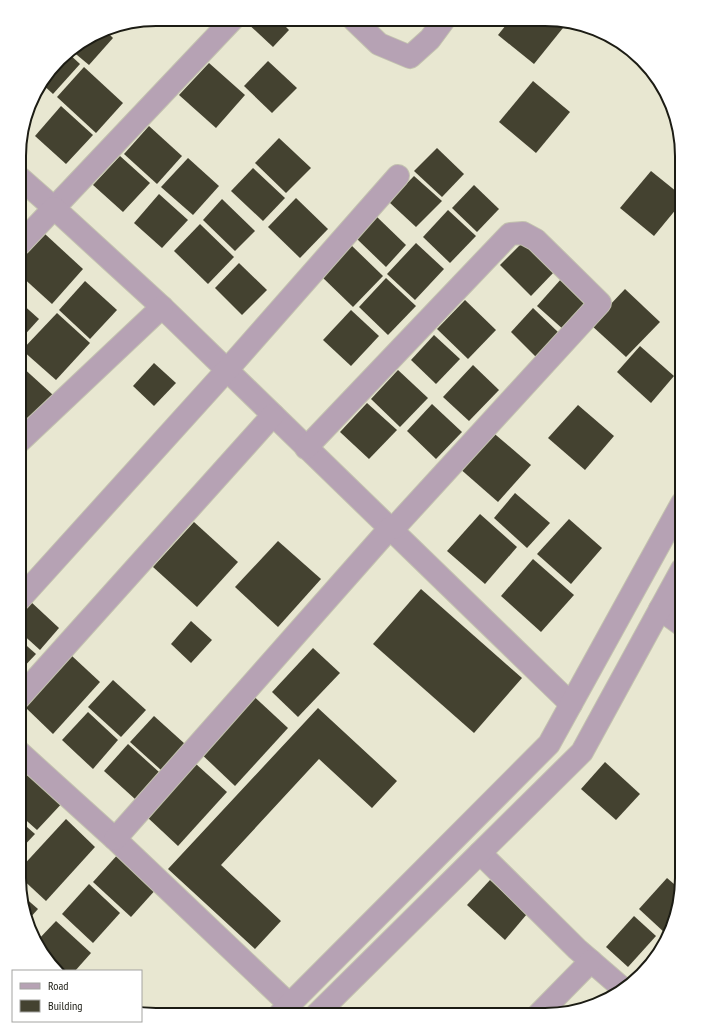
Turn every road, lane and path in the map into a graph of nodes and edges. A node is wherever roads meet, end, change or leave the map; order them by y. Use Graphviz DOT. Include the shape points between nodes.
graph roads {
  1 [pos="226,26"];
  2 [pos="360,26"];
  3 [pos="440,26"];
  4 [pos="398,176"];
  5 [pos="26,183"];
  6 [pos="54,208"];
  7 [pos="26,238"];
  8 [pos="162,307"];
  9 [pos="227,370"];
  10 [pos="273,415"];
  11 [pos="26,435"];
  12 [pos="306,448"];
  13 [pos="675,516"];
  14 [pos="390,528"];
  15 [pos="675,582"];
  16 [pos="26,593"];
  17 [pos="660,609"];
  18 [pos="675,620"];
  19 [pos="26,690"];
  20 [pos="571,704"];
  21 [pos="26,765"];
  22 [pos="115,839"];
  23 [pos="480,853"];
  24 [pos="592,961"];
  25 [pos="619,985"];
  26 [pos="283,1008"];
  27 [pos="287,1008"];
  28 [pos="323,1008"];
  29 [pos="545,1008"];
  1 -- 6 [label="street"];
  2 -- 3 [label="street" via="379,44 410,57 430,39"];
  4 -- 9 [label="street"];
  5 -- 6 [label="street"];
  6 -- 7 [label="street"];
  6 -- 8 [label="street"];
  8 -- 9 [label="street"];
  8 -- 11 [label="street"];
  9 -- 10 [label="street"];
  9 -- 16 [label="street"];
  10 -- 12 [label="street"];
  10 -- 19 [label="street"];
  12 -- 14 [label="street"];
  12 -- 14 [label="street" via="510,234 523,233 536,240 600,303 394,528"];
  13 -- 20 [label="street"];
  14 -- 20 [label="street"];
  14 -- 22 [label="street"];
  15 -- 17 [label="street"];
  17 -- 18 [label="street"];
  17 -- 23 [label="street" via="582,752"];
  20 -- 27 [label="street" via="549,744"];
  21 -- 22 [label="street"];
  22 -- 26 [label="street"];
  23 -- 24 [label="street"];
  23 -- 28 [label="street"];
  24 -- 25 [label="street"];
  24 -- 29 [label="street"];
}
